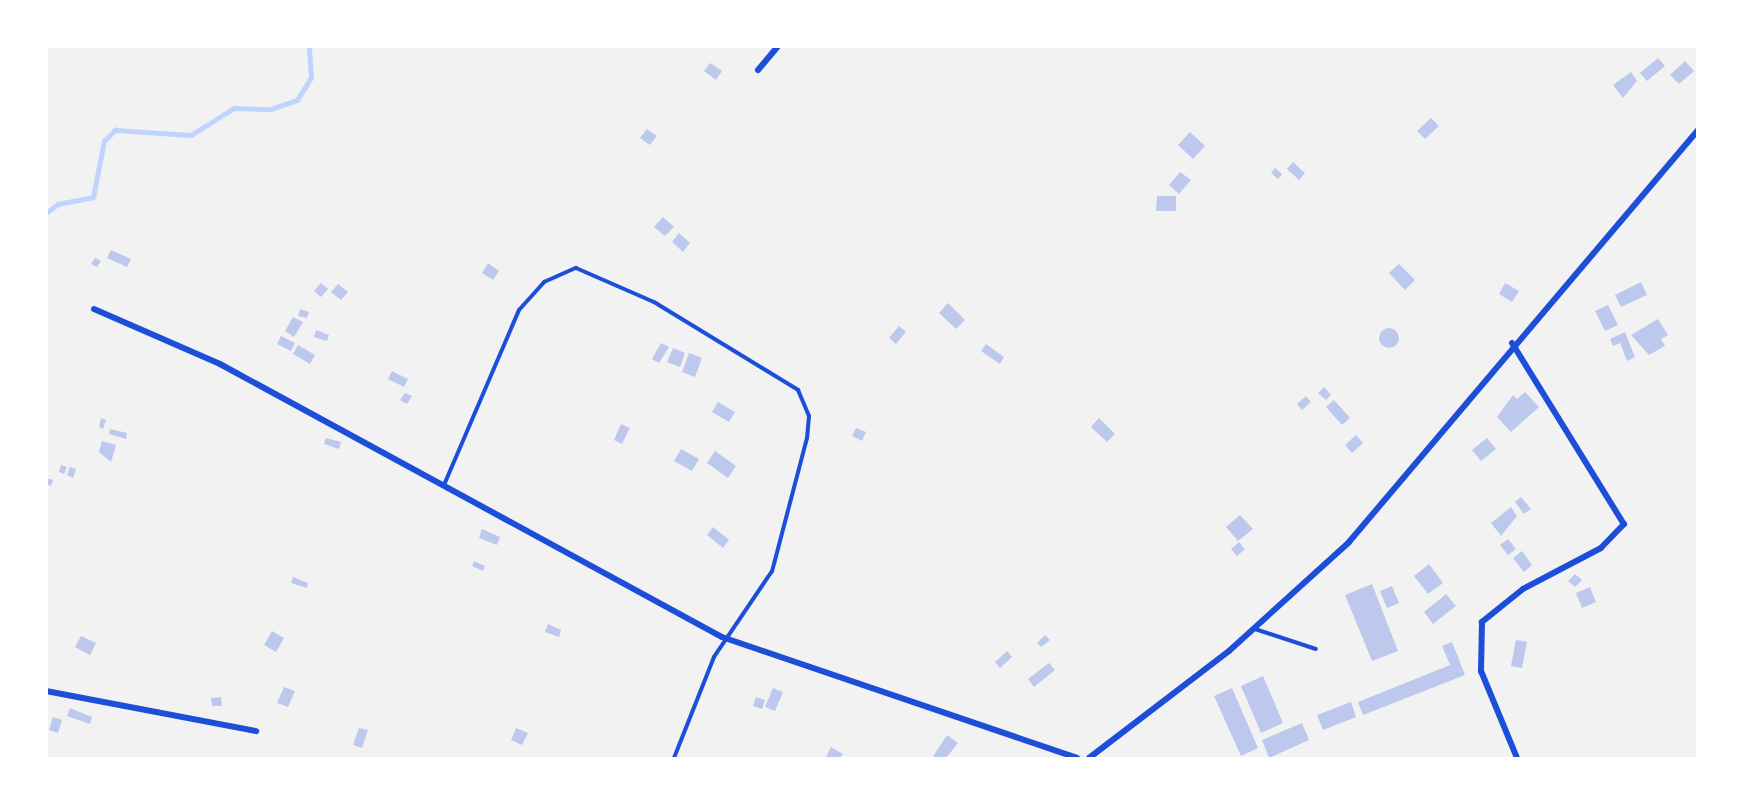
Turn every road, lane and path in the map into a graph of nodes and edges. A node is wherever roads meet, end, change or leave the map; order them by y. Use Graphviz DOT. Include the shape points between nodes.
graph roads {
  1 [pos="778,46"];
  2 [pos="758,70"];
  3 [pos="1698,130"];
  4 [pos="94,309"];
  5 [pos="1512,343"];
  6 [pos="444,485"];
  7 [pos="1255,629"];
  8 [pos="726,638"];
  9 [pos="1316,649"];
  10 [pos="46,691"];
  11 [pos="255,731"];
  12 [pos="674,759"];
  13 [pos="1077,759"];
  14 [pos="1089,759"];
  15 [pos="1517,759"];
  1 -- 2 [label="street"];
  3 -- 5 [label="street"];
  4 -- 6 [label="street" via="220,364"];
  5 -- 7 [label="street" via="1349,542"];
  5 -- 15 [label="street" via="1624,524 1602,548 1523,589 1482,622 1480,671"];
  6 -- 8 [label="street"];
  6 -- 8 [label="lane" via="509,330 544,282 583,267 654,302 798,390 809,416 802,465 772,571"];
  7 -- 9 [label="lane"];
  7 -- 14 [label="street"];
  8 -- 12 [label="lane" via="695,698"];
  8 -- 13 [label="street"];
  10 -- 11 [label="street"];
}
